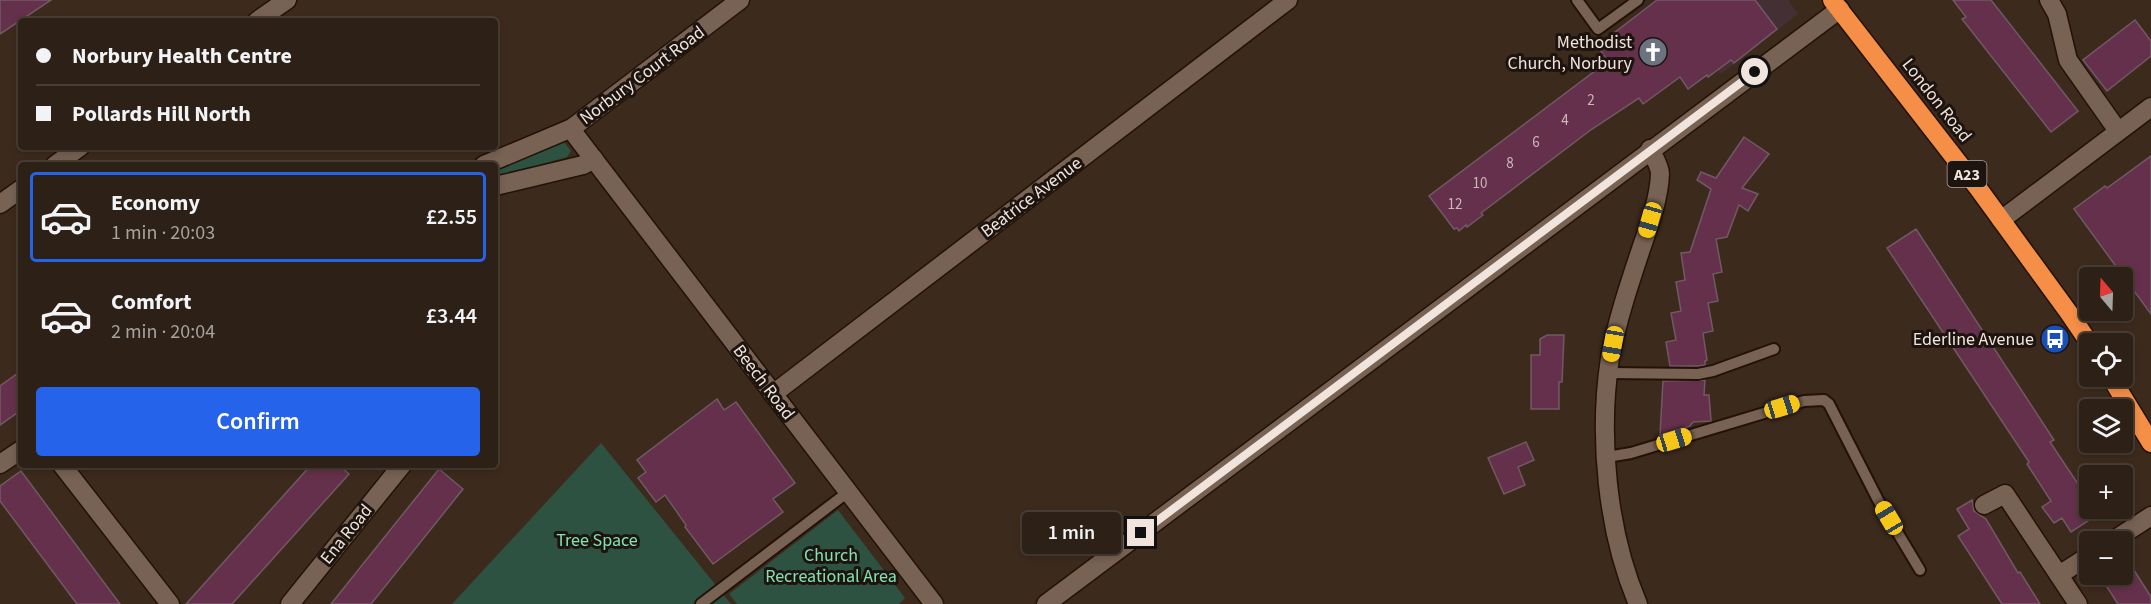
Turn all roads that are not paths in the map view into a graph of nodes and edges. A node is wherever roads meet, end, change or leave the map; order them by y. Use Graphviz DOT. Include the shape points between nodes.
graph roads {
  1 [pos="287,0"];
  2 [pos="740,0"];
  3 [pos="1288,0"];
  4 [pos="1577,0"];
  5 [pos="1638,0"];
  6 [pos="2049,0"];
  7 [pos="1836,4"];
  8 [pos="262,18"];
  9 [pos="2151,107"];
  10 [pos="572,128"];
  11 [pos="2118,132"];
  12 [pos="1650,149"];
  13 [pos="76,150"];
  14 [pos="594,159"];
  15 [pos="59,162"];
  16 [pos="491,162"];
  17 [pos="498,185"];
  18 [pos="18,191"];
  19 [pos="0,204"];
  20 [pos="2001,220"];
  21 [pos="2082,333"];
  22 [pos="1774,349"];
  23 [pos="1608,373"];
  24 [pos="2117,387"];
  25 [pos="773,394"];
  26 [pos="2151,443"];
  27 [pos="18,452"];
  28 [pos="1607,457"];
  29 [pos="0,464"];
  30 [pos="64,468"];
  31 [pos="400,468"];
  32 [pos="848,492"];
  33 [pos="1984,505"];
  34 [pos="2151,516"];
  35 [pos="2128,531"];
  36 [pos="2079,562"];
  37 [pos="1920,570"];
  38 [pos="2059,574"];
  39 [pos="170,604"];
  40 [pos="290,604"];
  41 [pos="701,604"];
  42 [pos="934,604"];
  43 [pos="1046,604"];
  44 [pos="1638,604"];
  45 [pos="2078,604"];
  1 -- 8 [label="street"];
  2 -- 10 [label="street, Norbury Court Road"];
  3 -- 25 [label="street, Beatrice Avenue"];
  4 -- 5 [label="lane" via="1599,29"];
  6 -- 11 [label="street" via="2057,14 2068,60"];
  7 -- 12 [label="street"];
  7 -- 20 [label="highway, London Road / A23"];
  9 -- 11 [label="street"];
  10 -- 14 [label="street, Norbury Court Road"];
  10 -- 16 [label="street, Norbury Court Road"];
  11 -- 20 [label="street"];
  12 -- 23 [label="street" via="1660,174 1620,315"];
  12 -- 43 [label="street"];
  13 -- 15 [label="street"];
  14 -- 17 [label="street"];
  14 -- 25 [label="street, Beech Road"];
  18 -- 19 [label="street"];
  20 -- 21 [label="highway, London Road / A23"];
  22 -- 23 [label="lane" via="1698,374"];
  23 -- 28 [label="street"];
  24 -- 26 [label="highway"];
  25 -- 32 [label="street, Beech Road"];
  27 -- 29 [label="street"];
  28 -- 37 [label="lane" via="1803,401 1824,400"];
  28 -- 44 [label="street" via="1618,542"];
  30 -- 39 [label="street"];
  31 -- 40 [label="street, Ena Road"];
  32 -- 41 [label="lane"];
  32 -- 42 [label="street, Beech Road"];
  33 -- 38 [label="street" via="2005,494"];
  34 -- 35 [label="street"];
  36 -- 38 [label="street"];
  38 -- 45 [label="street"];
}
